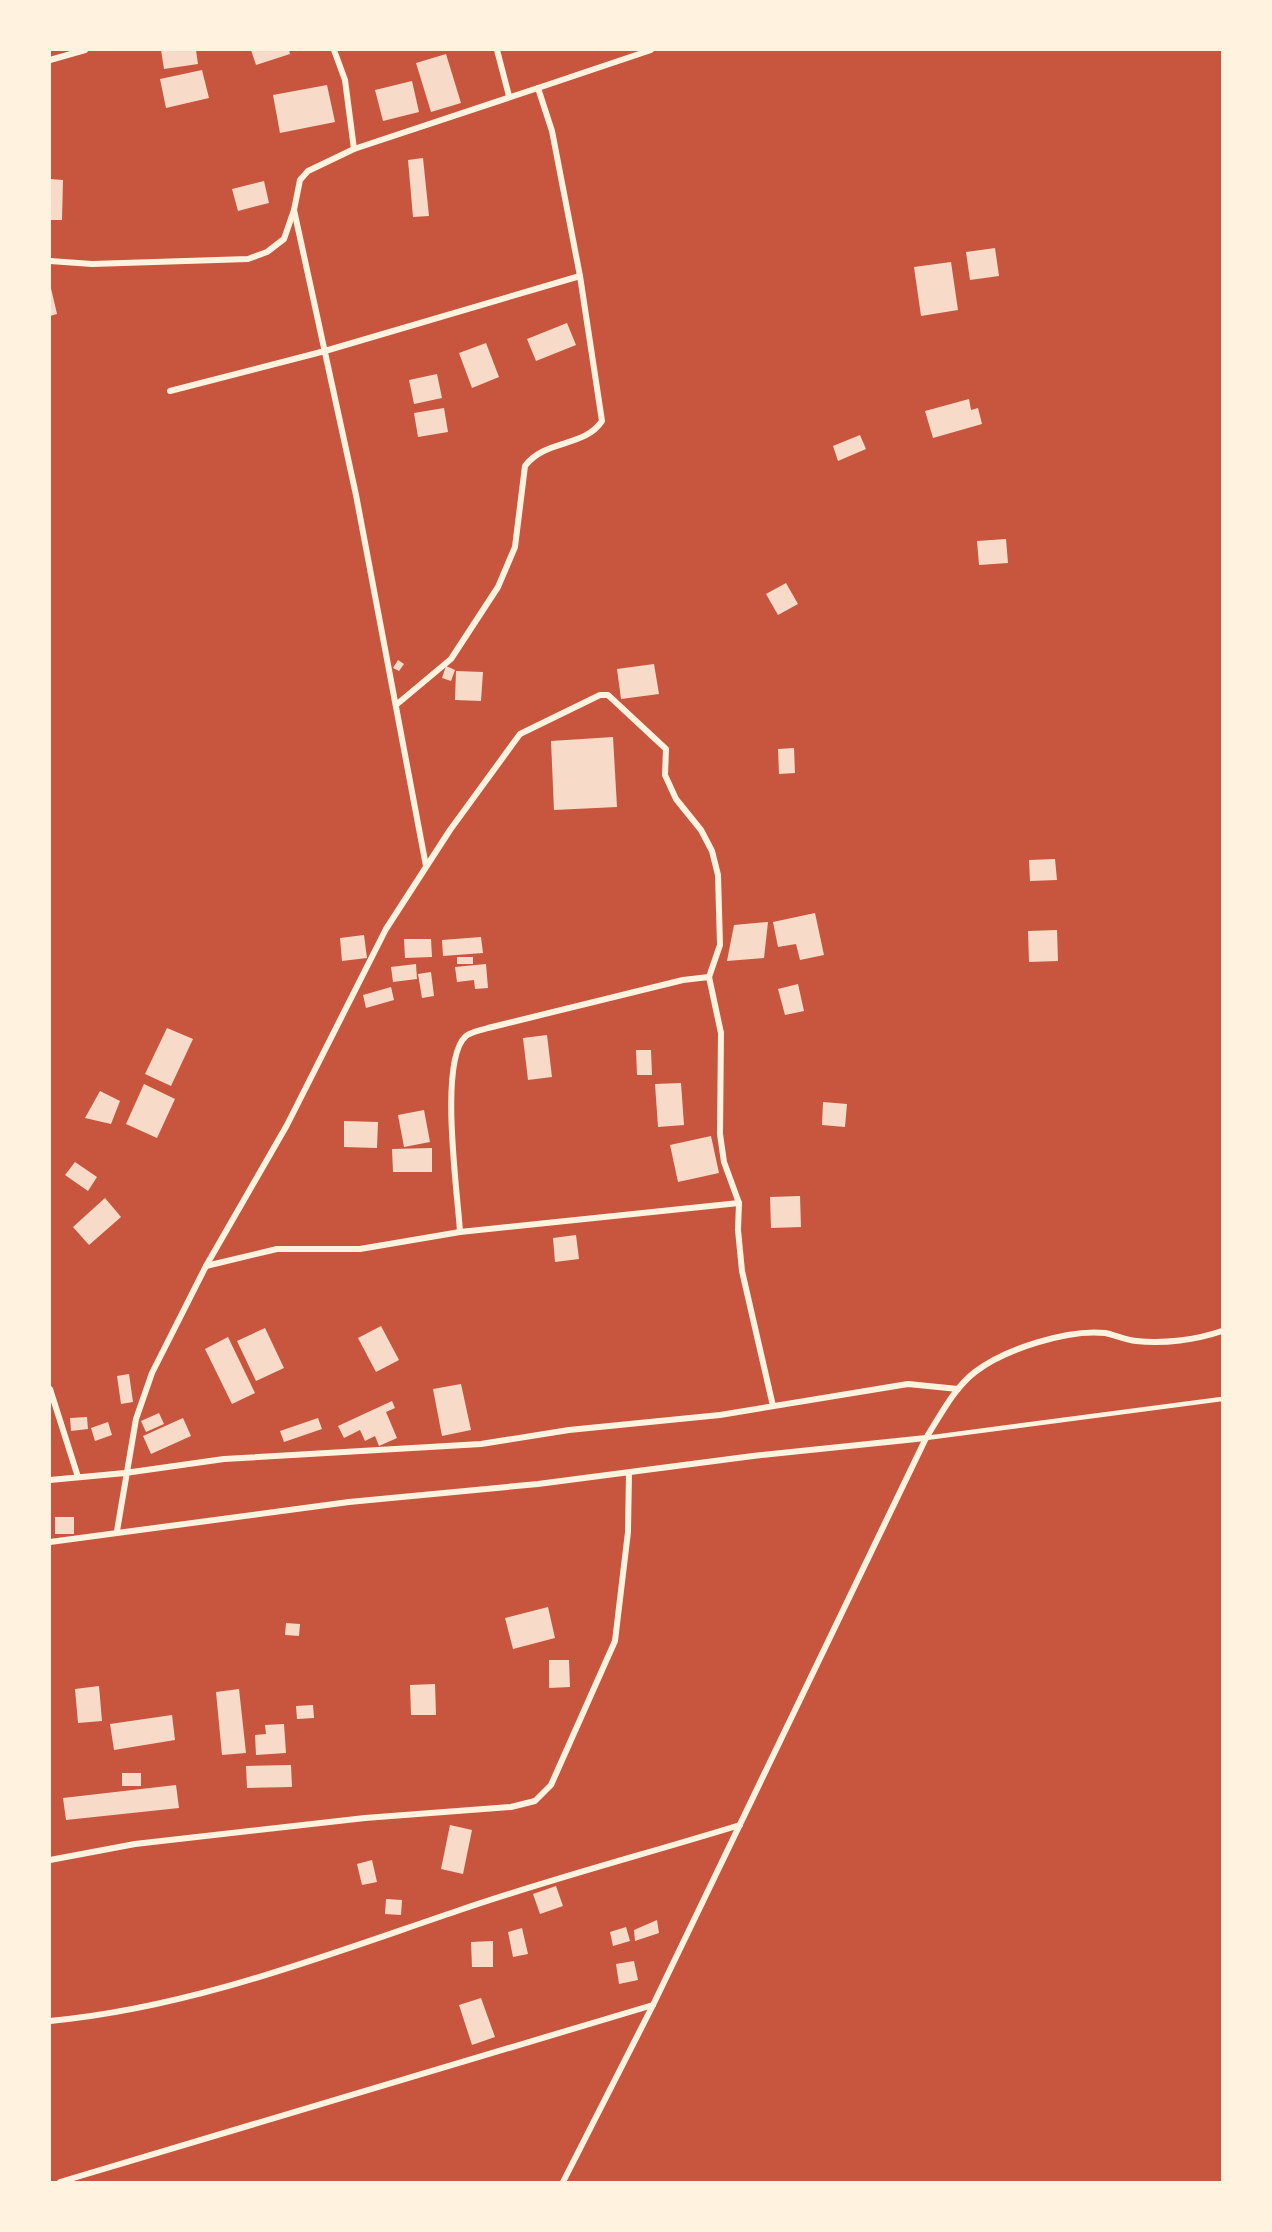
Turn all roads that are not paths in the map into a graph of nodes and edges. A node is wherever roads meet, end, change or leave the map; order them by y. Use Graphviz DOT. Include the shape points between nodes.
graph roads {
  1 [pos="85,50"];
  2 [pos="333,50"];
  3 [pos="496,50"];
  4 [pos="651,50"];
  5 [pos="50,60"];
  6 [pos="538,88"];
  7 [pos="509,96"];
  8 [pos="354,149"];
  9 [pos="294,210"];
  10 [pos="50,261"];
  11 [pos="580,276"];
  12 [pos="325,351"];
  13 [pos="170,390"];
  14 [pos="396,705"];
  15 [pos="426,866"];
  16 [pos="710,977"];
  17 [pos="739,1203"];
  18 [pos="460,1232"];
  19 [pos="206,1266"];
  20 [pos="1222,1331"];
  21 [pos="50,1389"];
  22 [pos="958,1389"];
  23 [pos="1222,1399"];
  24 [pos="773,1406"];
  25 [pos="926,1438"];
  26 [pos="125,1473"];
  27 [pos="629,1473"];
  28 [pos="78,1477"];
  29 [pos="50,1480"];
  30 [pos="117,1531"];
  31 [pos="50,1542"];
  32 [pos="740,1825"];
  33 [pos="50,1860"];
  34 [pos="653,2005"];
  35 [pos="50,2021"];
  36 [pos="60,2182"];
  37 [pos="563,2182"];
  1 -- 5 [label="street"];
  2 -- 8 [label="street" via="345,80"];
  3 -- 7 [label="street"];
  4 -- 6 [label="street"];
  6 -- 7 [label="street"];
  6 -- 11 [label="street" via="552,131"];
  7 -- 8 [label="street"];
  8 -- 9 [label="street" via="308,171 300,180"];
  9 -- 10 [label="street" via="284,239 267,252 248,259 92,264"];
  9 -- 12 [label="street"];
  11 -- 12 [label="street"];
  11 -- 14 [label="street" via="602,421 596,430 581,438 545,448 525,466 515,547 498,587 451,659"];
  12 -- 13 [label="street"];
  12 -- 14 [label="street"];
  14 -- 15 [label="street"];
  15 -- 16 [label="street" via="520,734 600,695 608,695 666,748 665,775 669,785 712,851 721,920 720,945"];
  15 -- 19 [label="street" via="386,929 287,1125"];
  16 -- 17 [label="street" via="721,1032 720,1134 724,1162"];
  16 -- 18 [label="street" via="683,980 466,1036 454,1057 450,1097"];
  17 -- 18 [label="street"];
  17 -- 24 [label="street" via="742,1271"];
  18 -- 19 [label="street" via="360,1249 277,1249"];
  19 -- 26 [label="street" via="152,1373 136,1419"];
  20 -- 22 [label="street" via="1163,1341 1136,1341 1105,1333 1066,1333 997,1360 975,1372"];
  21 -- 28 [label="street"];
  22 -- 24 [label="street" via="908,1384"];
  22 -- 25 [label="street"];
  23 -- 25 [label="lane"];
  24 -- 26 [label="street" via="481,1444 224,1459"];
  25 -- 27 [label="street"];
  25 -- 32 [label="street"];
  26 -- 28 [label="street"];
  26 -- 30 [label="street"];
  27 -- 30 [label="street"];
  27 -- 33 [label="street" via="628,1532 615,1641 563,1760 543,1796 536,1801 511,1807 365,1818 147,1842"];
  28 -- 29 [label="street"];
  30 -- 31 [label="street"];
  32 -- 34 [label="street"];
  32 -- 35 [label="street" via="459,1910 328,1956 168,2002"];
  34 -- 36 [label="street"];
  34 -- 37 [label="street"];
}
